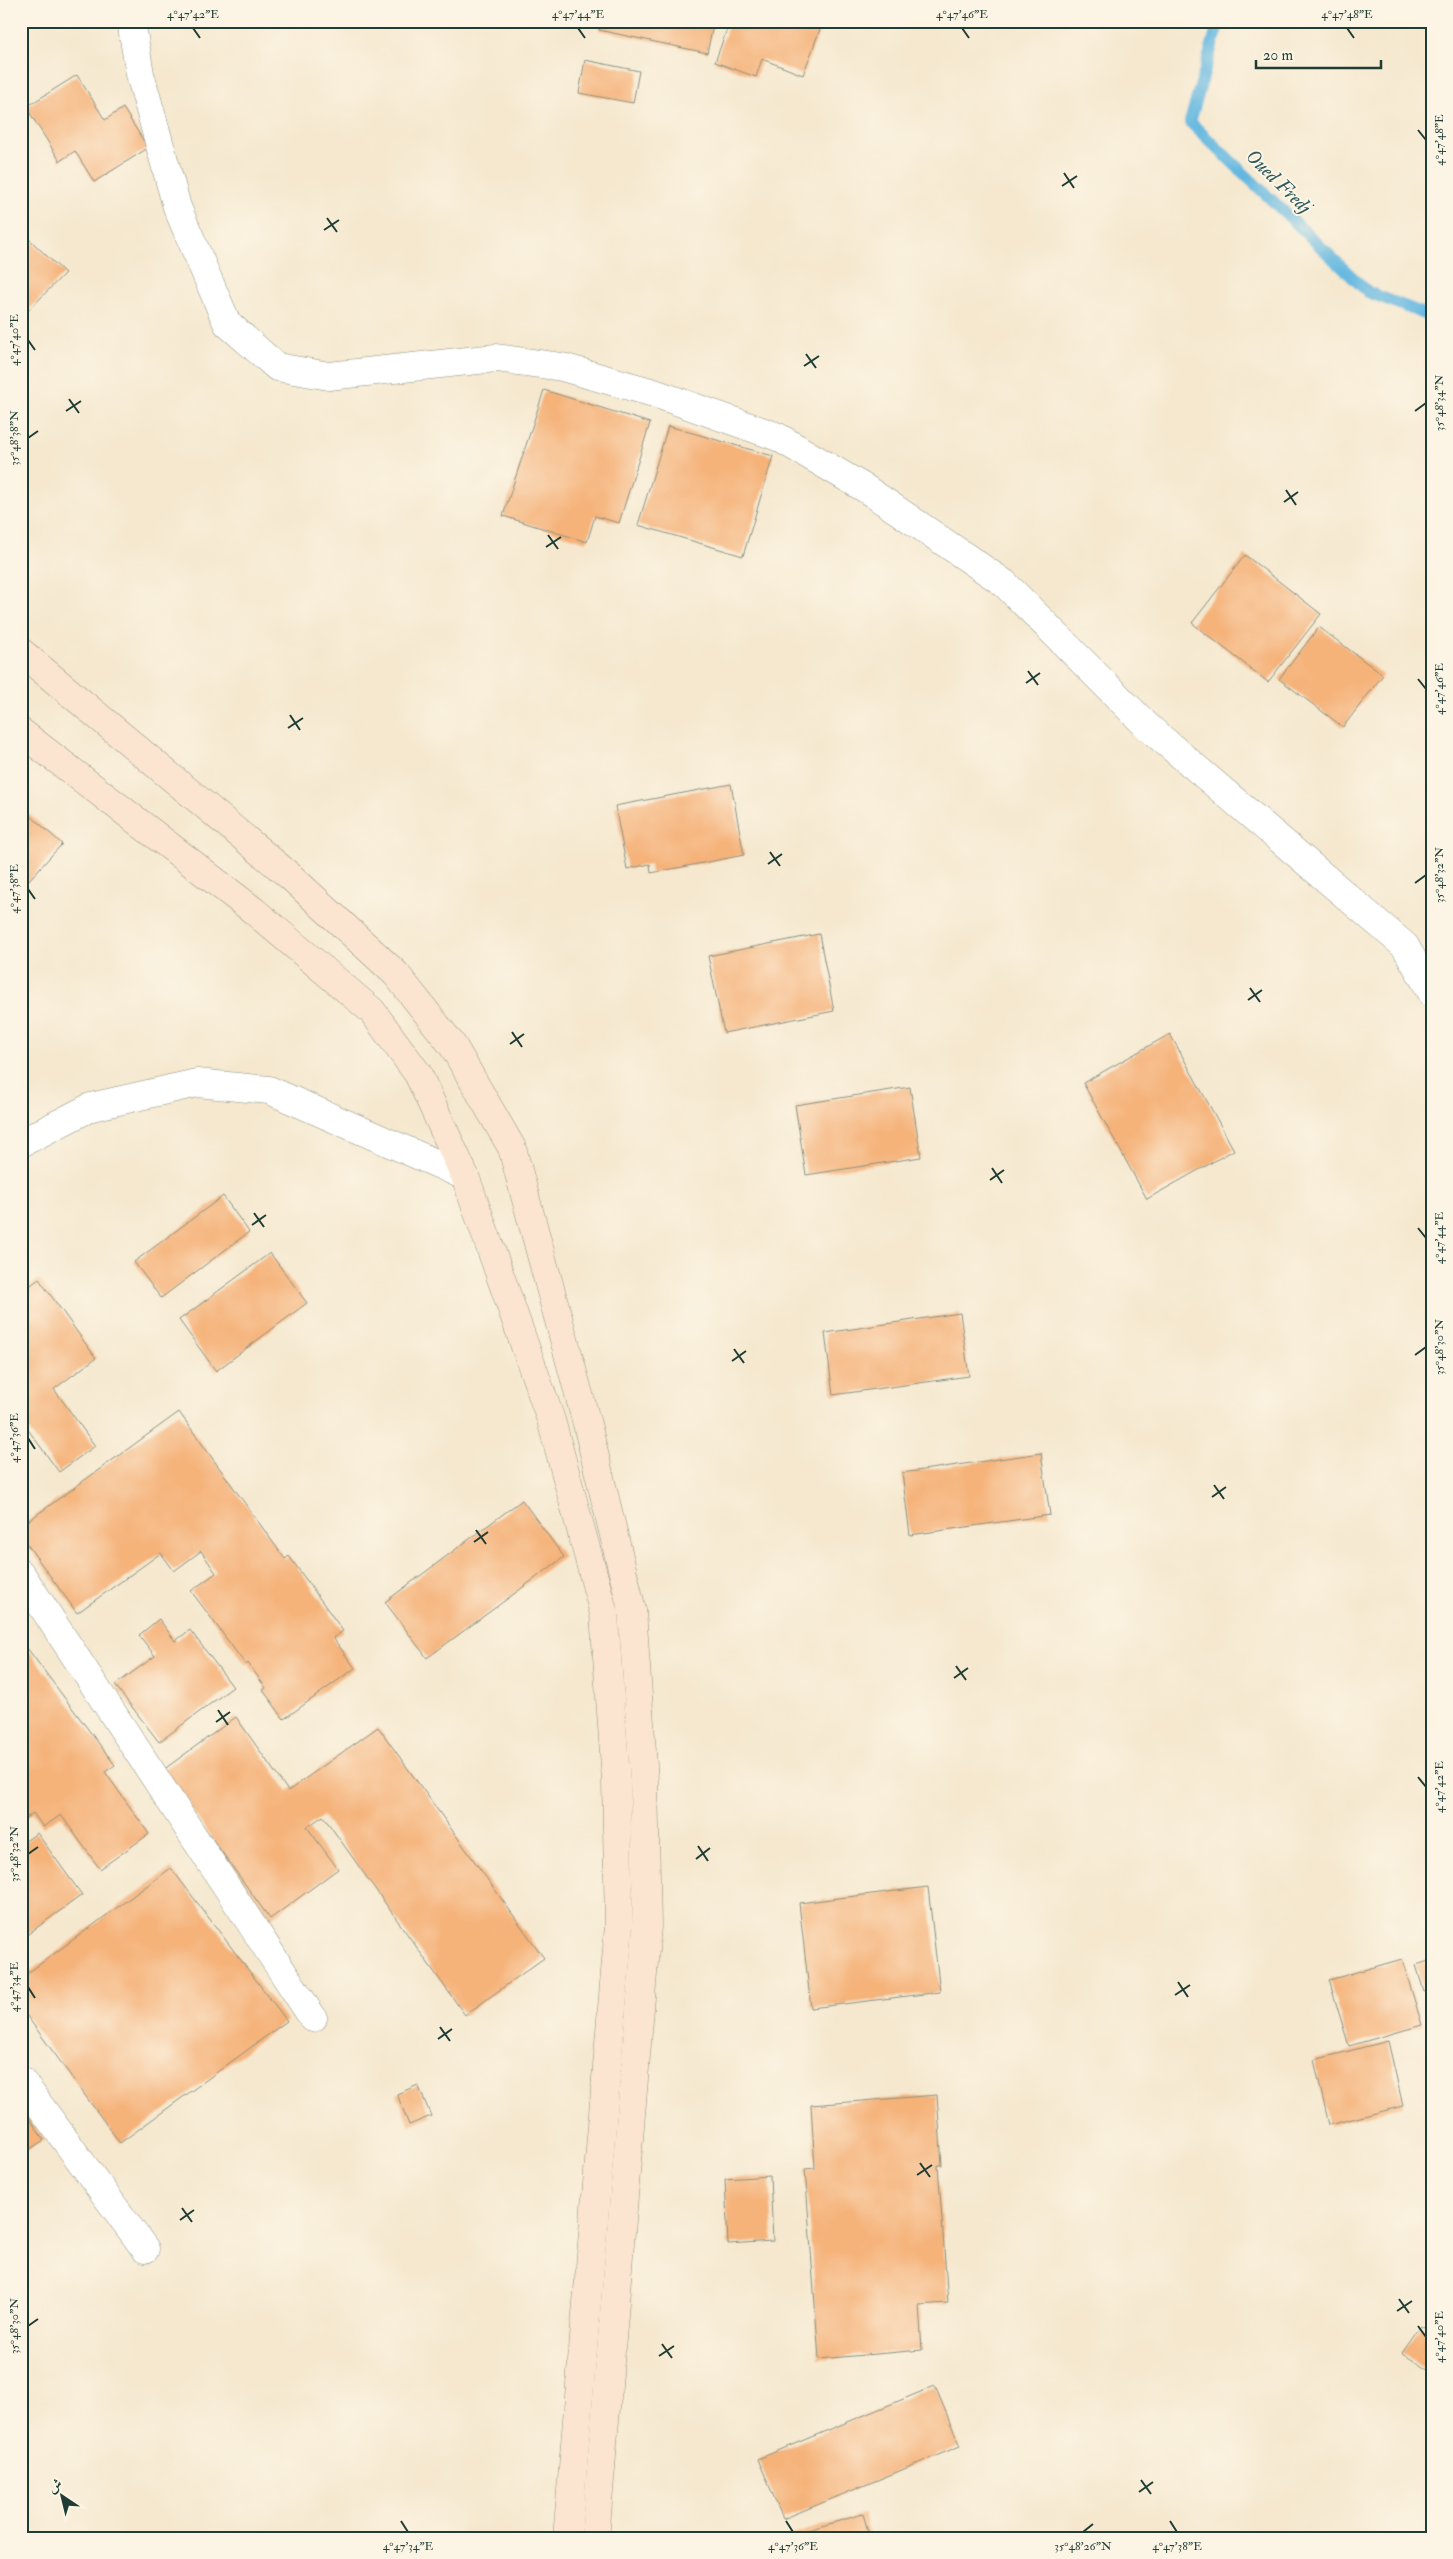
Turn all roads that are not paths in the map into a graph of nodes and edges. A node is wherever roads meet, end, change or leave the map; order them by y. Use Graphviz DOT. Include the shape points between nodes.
graph roads {
  1 [pos="131,21"];
  2 [pos="21,652"];
  3 [pos="21,732"];
  4 [pos="1432,993"];
  5 [pos="21,1143"];
  6 [pos="465,1176"];
  7 [pos="21,1574"];
  8 [pos="313,2018"];
  9 [pos="21,2080"];
  10 [pos="145,2249"];
  11 [pos="567,2538"];
  12 [pos="595,2538"];
  1 -- 4 [label="street" via="140,74 177,207 227,323 277,367 329,376 496,358 553,365 654,393 778,438 866,489 1004,583 1148,727 1405,946"];
  2 -- 12 [label="main road" via="292,877 396,974 453,1046 512,1148 632,1610 644,1780 646,1926"];
  3 -- 6 [label="main road" via="254,911 372,1011 418,1074"];
  5 -- 6 [label="street" via="91,1107 197,1083 269,1090"];
  6 -- 11 [label="main road" via="551,1420 604,1614 616,1781 619,1925"];
  7 -- 8 [label="street"];
  9 -- 10 [label="street"];
}
